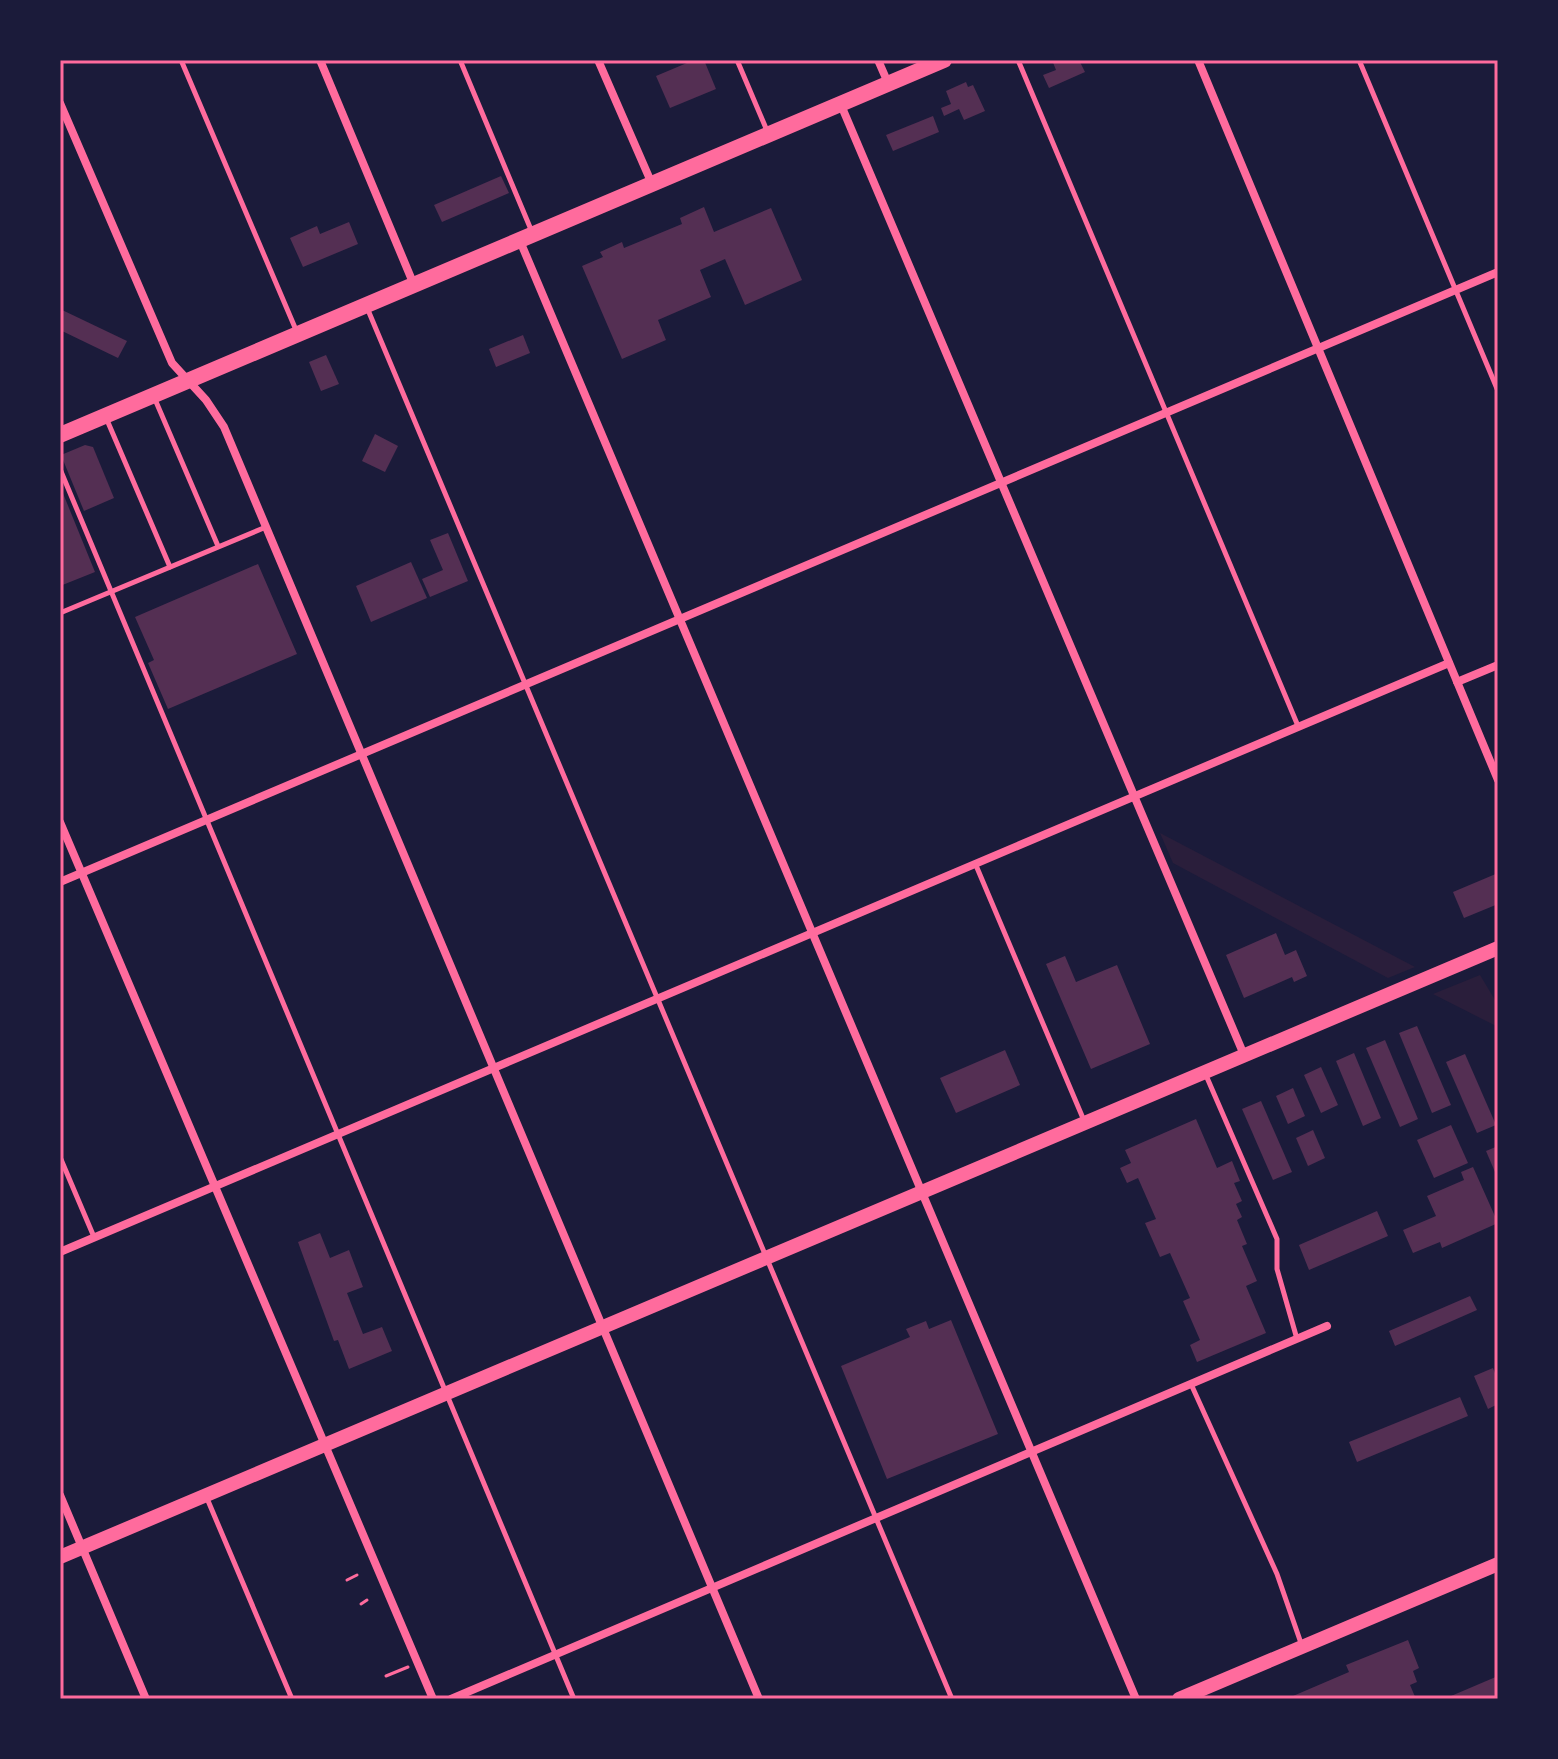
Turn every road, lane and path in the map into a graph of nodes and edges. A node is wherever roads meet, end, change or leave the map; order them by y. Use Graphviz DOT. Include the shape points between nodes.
graph roads {
  1 [pos="181,60"];
  2 [pos="320,60"];
  3 [pos="460,60"];
  4 [pos="598,60"];
  5 [pos="737,60"];
  6 [pos="878,60"];
  7 [pos="944,60"];
  8 [pos="1018,60"];
  9 [pos="1198,60"];
  10 [pos="1359,60"];
  11 [pos="888,84"];
  12 [pos="60,103"];
  13 [pos="841,105"];
  14 [pos="769,135"];
  15 [pos="653,184"];
  16 [pos="526,237"];
  17 [pos="1498,272"];
  18 [pos="414,285"];
  19 [pos="1455,290"];
  20 [pos="366,305"];
  21 [pos="297,334"];
  22 [pos="1319,348"];
  23 [pos="188,381"];
  24 [pos="1498,391"];
  25 [pos="154,396"];
  26 [pos="1168,411"];
  27 [pos="105,416"];
  28 [pos="60,434"];
  29 [pos="60,469"];
  30 [pos="1001,481"];
  31 [pos="267,527"];
  32 [pos="219,546"];
  33 [pos="170,567"];
  34 [pos="111,592"];
  35 [pos="60,613"];
  36 [pos="682,619"];
  37 [pos="1449,663"];
  38 [pos="1498,665"];
  39 [pos="1457,682"];
  40 [pos="526,684"];
  41 [pos="1298,726"];
  42 [pos="364,755"];
  43 [pos="1498,780"];
  44 [pos="1132,797"];
  45 [pos="206,820"];
  46 [pos="60,822"];
  47 [pos="975,862"];
  48 [pos="81,873"];
  49 [pos="60,882"];
  50 [pos="813,932"];
  51 [pos="1498,948"];
  52 [pos="657,997"];
  53 [pos="1244,1055"];
  54 [pos="495,1065"];
  55 [pos="1204,1072"];
  56 [pos="1085,1123"];
  57 [pos="336,1134"];
  58 [pos="60,1157"];
  59 [pos="214,1185"];
  60 [pos="922,1191"];
  61 [pos="94,1237"];
  62 [pos="60,1252"];
  63 [pos="766,1258"];
  64 [pos="604,1326"];
  65 [pos="1327,1326"];
  66 [pos="1297,1339"];
  67 [pos="1191,1384"];
  68 [pos="445,1394"];
  69 [pos="324,1445"];
  70 [pos="1032,1452"];
  71 [pos="60,1495"];
  72 [pos="206,1495"];
  73 [pos="875,1518"];
  74 [pos="81,1548"];
  75 [pos="60,1557"];
  76 [pos="1498,1564"];
  77 [pos="357,1575"];
  78 [pos="347,1580"];
  79 [pos="712,1588"];
  80 [pos="367,1600"];
  81 [pos="361,1604"];
  82 [pos="1302,1646"];
  83 [pos="555,1654"];
  84 [pos="417,1663"];
  85 [pos="386,1676"];
  86 [pos="146,1699"];
  87 [pos="292,1699"];
  88 [pos="433,1699"];
  89 [pos="451,1699"];
  90 [pos="574,1699"];
  91 [pos="759,1699"];
  92 [pos="952,1699"];
  93 [pos="1136,1699"];
  94 [pos="1179,1699"];
  1 -- 21 [label="lane"];
  2 -- 18 [label="street"];
  3 -- 16 [label="lane"];
  4 -- 15 [label="street"];
  5 -- 14 [label="lane"];
  6 -- 11 [label="street"];
  7 -- 11 [label="main road"];
  8 -- 26 [label="lane"];
  9 -- 22 [label="street"];
  10 -- 19 [label="lane"];
  11 -- 13 [label="main road"];
  12 -- 23 [label="street" via="171,359"];
  13 -- 14 [label="main road"];
  13 -- 30 [label="street"];
  14 -- 15 [label="main road"];
  15 -- 16 [label="main road"];
  16 -- 18 [label="main road"];
  16 -- 36 [label="street"];
  17 -- 19 [label="street"];
  18 -- 20 [label="main road"];
  19 -- 22 [label="street"];
  19 -- 24 [label="lane"];
  20 -- 21 [label="main road"];
  20 -- 40 [label="lane"];
  21 -- 23 [label="main road"];
  22 -- 26 [label="street"];
  22 -- 37 [label="street"];
  23 -- 25 [label="main road"];
  23 -- 31 [label="street" via="224,427"];
  25 -- 27 [label="main road"];
  25 -- 32 [label="lane"];
  26 -- 30 [label="street"];
  26 -- 41 [label="lane"];
  27 -- 28 [label="main road"];
  27 -- 33 [label="lane"];
  29 -- 34 [label="lane"];
  30 -- 36 [label="street"];
  30 -- 44 [label="street"];
  31 -- 32 [label="lane"];
  31 -- 42 [label="street"];
  32 -- 33 [label="lane"];
  33 -- 34 [label="lane"];
  34 -- 35 [label="lane"];
  34 -- 45 [label="lane"];
  36 -- 40 [label="street"];
  36 -- 50 [label="street"];
  37 -- 39 [label="street"];
  37 -- 41 [label="street"];
  38 -- 39 [label="street"];
  39 -- 43 [label="street"];
  40 -- 42 [label="street"];
  40 -- 52 [label="lane"];
  41 -- 44 [label="street"];
  42 -- 45 [label="street"];
  42 -- 54 [label="street"];
  44 -- 47 [label="street"];
  44 -- 53 [label="street"];
  45 -- 48 [label="street"];
  45 -- 57 [label="lane"];
  46 -- 48 [label="street"];
  47 -- 50 [label="street"];
  47 -- 56 [label="lane"];
  48 -- 49 [label="street"];
  48 -- 59 [label="street"];
  50 -- 52 [label="street"];
  50 -- 60 [label="street"];
  51 -- 53 [label="street"];
  52 -- 54 [label="street"];
  52 -- 63 [label="lane"];
  53 -- 55 [label="street"];
  54 -- 57 [label="street"];
  54 -- 64 [label="street"];
  55 -- 56 [label="street"];
  55 -- 66 [label="lane" via="1277,1239 1277,1269"];
  56 -- 60 [label="street"];
  57 -- 59 [label="street"];
  57 -- 68 [label="lane"];
  58 -- 61 [label="lane"];
  59 -- 61 [label="street"];
  59 -- 69 [label="street"];
  60 -- 63 [label="street"];
  60 -- 70 [label="street"];
  61 -- 62 [label="street"];
  63 -- 64 [label="street"];
  63 -- 73 [label="lane"];
  64 -- 68 [label="street"];
  64 -- 79 [label="street"];
  65 -- 66 [label="street"];
  66 -- 67 [label="street"];
  67 -- 70 [label="street"];
  67 -- 82 [label="lane" via="1277,1574"];
  68 -- 69 [label="street"];
  68 -- 83 [label="lane"];
  69 -- 72 [label="street"];
  69 -- 84 [label="street"];
  70 -- 73 [label="street"];
  70 -- 93 [label="street"];
  71 -- 74 [label="street"];
  72 -- 74 [label="street"];
  72 -- 87 [label="lane"];
  73 -- 79 [label="street"];
  73 -- 92 [label="lane"];
  74 -- 75 [label="street"];
  74 -- 86 [label="street"];
  76 -- 82 [label="street"];
  77 -- 78 [label="path"];
  79 -- 83 [label="street"];
  79 -- 91 [label="street"];
  80 -- 81 [label="path"];
  82 -- 94 [label="street"];
  83 -- 89 [label="street"];
  83 -- 90 [label="lane"];
  84 -- 85 [label="path"];
  84 -- 88 [label="street"];
}
